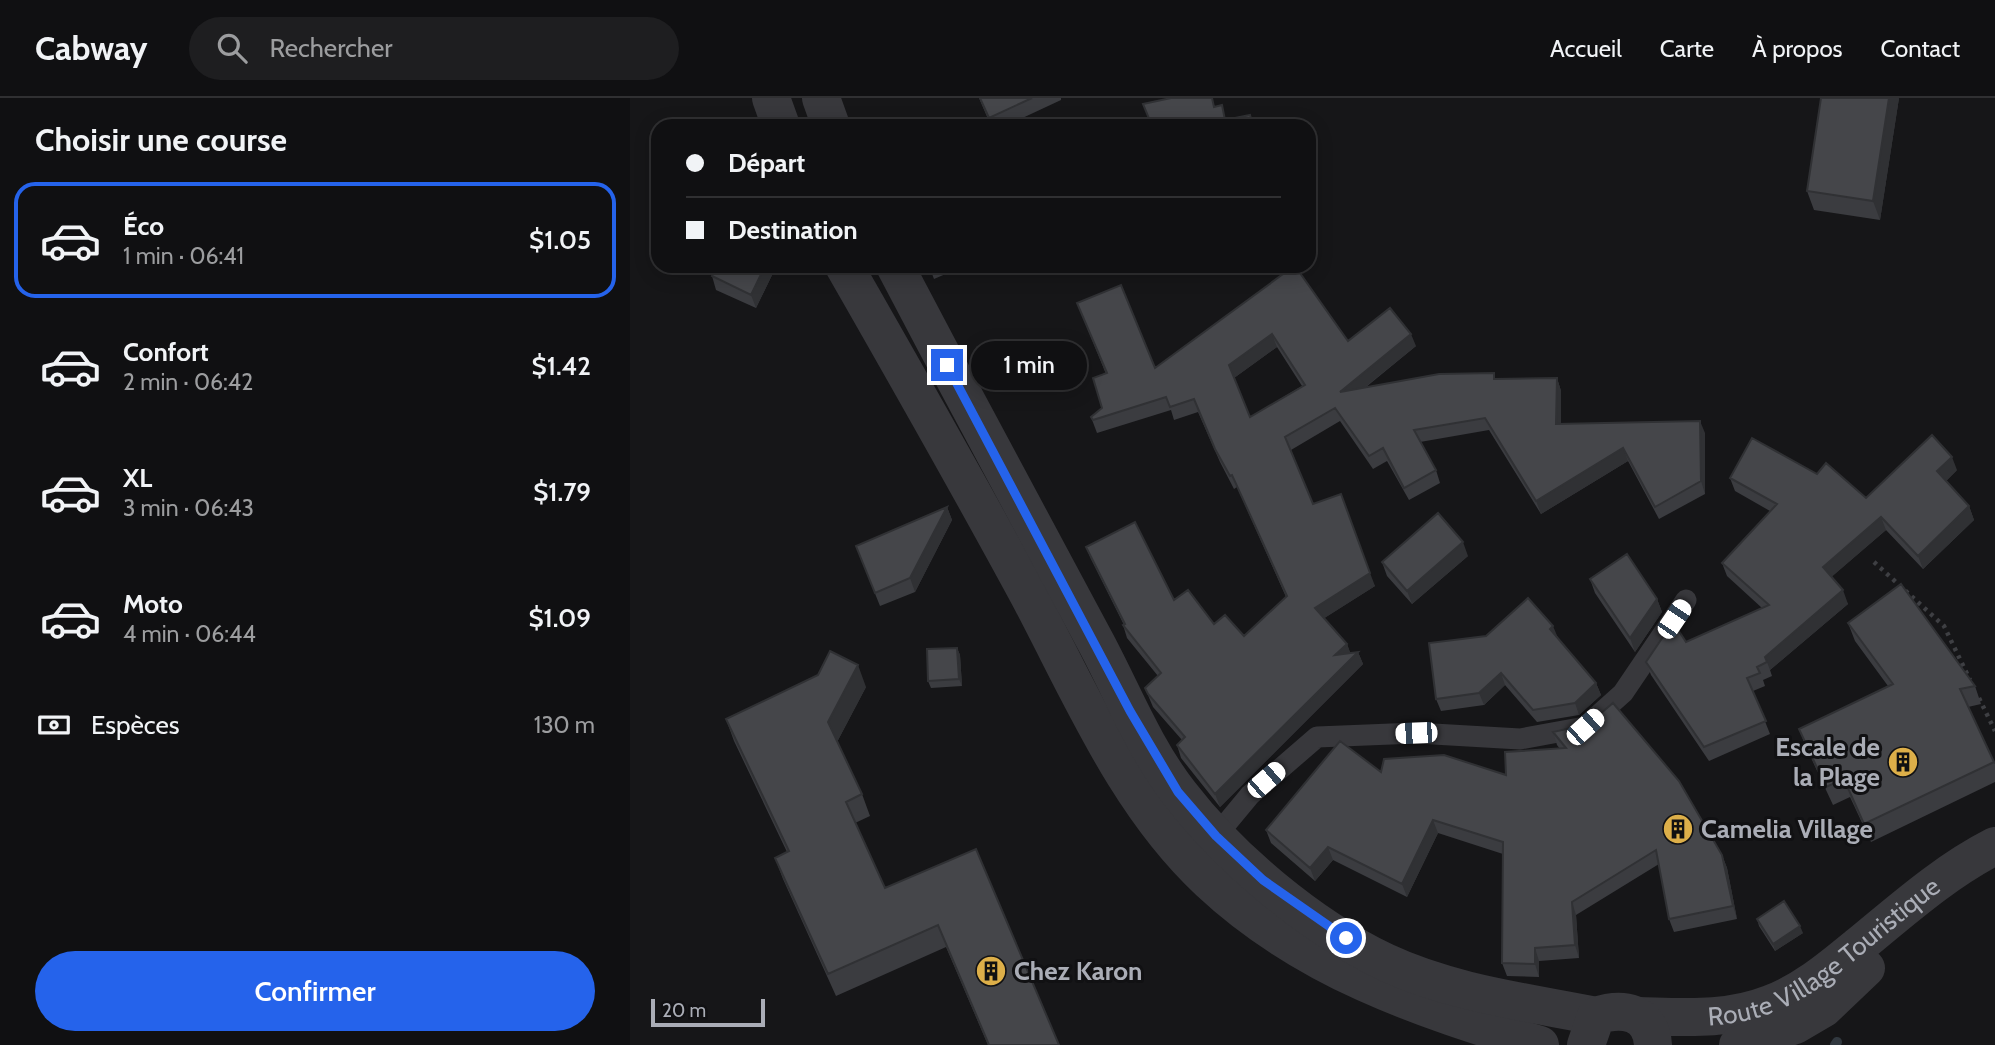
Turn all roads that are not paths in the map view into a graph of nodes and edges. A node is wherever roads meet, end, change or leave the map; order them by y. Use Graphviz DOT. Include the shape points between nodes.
graph roads {
  1 [pos="771,98"];
  2 [pos="821,98"];
  3 [pos="778,119"];
  4 [pos="828,119"];
  5 [pos="849,273"];
  6 [pos="899,273"];
  7 [pos="1686,600"];
  8 [pos="1216,836"];
  9 [pos="1995,846"];
  10 [pos="1995,870"];
  11 [pos="1936,895"];
  12 [pos="1646,1030"];
  13 [pos="1591,1031"];
  14 [pos="1540,1045"];
  15 [pos="1738,1045"];
  1 -- 3 [label="street"];
  2 -- 4 [label="street"];
  5 -- 14 [label="street" via="1113,754 1166,837 1210,882 1261,923 1331,968 1386,995"];
  6 -- 8 [label="street, Route Village Touristique" via="1130,711 1178,792"];
  7 -- 8 [label="lane" via="1623,693 1585,727 1520,739 1416,733 1317,737 1250,795"];
  8 -- 13 [label="street, Route Village Touristique" via="1263,880 1326,927 1386,962"];
  9 -- 11 [label="street, Route Village Touristique"];
  10 -- 11 [label="street, Route Village Touristique"];
  11 -- 12 [label="street, Route Village Touristique" via="1796,993 1767,1006"];
  11 -- 15 [label="street, Route Village Touristique" via="1824,1007 1795,1025"];
  12 -- 13 [label="street, Route Village Touristique" via="1621,1010"];
}
